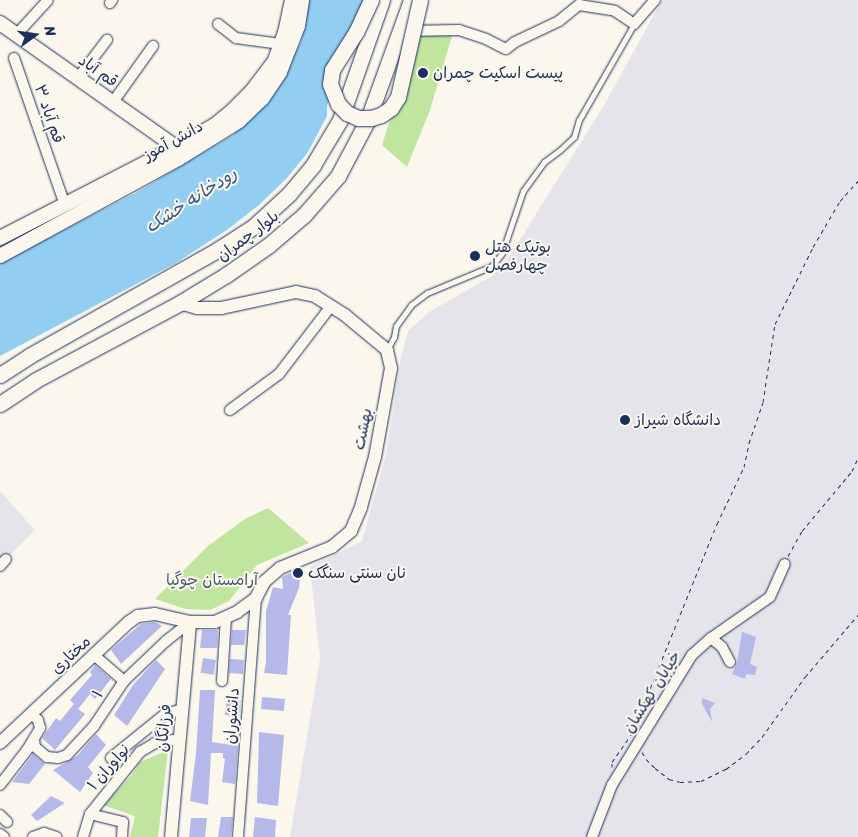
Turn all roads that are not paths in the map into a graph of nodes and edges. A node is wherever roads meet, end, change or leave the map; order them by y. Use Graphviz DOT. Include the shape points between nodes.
graph roads {
  1 [pos="48,0"];
  2 [pos="292,0"];
  3 [pos="302,0"];
  4 [pos="371,0"];
  5 [pos="382,0"];
  6 [pos="411,0"];
  7 [pos="420,0"];
  8 [pos="655,0"];
  9 [pos="0,23"];
  10 [pos="218,24"];
  11 [pos="634,24"];
  12 [pos="402,30"];
  13 [pos="16,35"];
  14 [pos="107,40"];
  15 [pos="281,44"];
  16 [pos="153,46"];
  17 [pos="14,58"];
  18 [pos="78,78"];
  19 [pos="113,102"];
  20 [pos="176,147"];
  21 [pos="65,205"];
  22 [pos="0,238"];
  23 [pos="0,256"];
  24 [pos="180,302"];
  25 [pos="331,306"];
  26 [pos="387,350"];
  27 [pos="0,375"];
  28 [pos="0,404"];
  29 [pos="230,410"];
  30 [pos="785,564"];
  31 [pos="256,598"];
  32 [pos="226,617"];
  33 [pos="173,619"];
  34 [pos="190,622"];
  35 [pos="711,638"];
  36 [pos="94,655"];
  37 [pos="730,662"];
  38 [pos="124,681"];
  39 [pos="222,681"];
  40 [pos="182,709"];
  41 [pos="31,714"];
  42 [pos="34,739"];
  43 [pos="179,739"];
  44 [pos="0,743"];
  45 [pos="111,758"];
  46 [pos="0,785"];
  47 [pos="90,814"];
  48 [pos="0,834"];
  49 [pos="4,837"];
  50 [pos="33,837"];
  51 [pos="56,837"];
  52 [pos="83,837"];
  53 [pos="122,837"];
  54 [pos="171,837"];
  55 [pos="238,837"];
  56 [pos="592,837"];
  1 -- 13 [label="street"];
  2 -- 15 [label="main road, دانش آموز"];
  3 -- 23 [label="main road, دانش آموز" via="298,26 280,72 262,100 239,121 178,159"];
  4 -- 7 [label="main road, bridge" via="332,70 330,84 338,104 358,118 381,115 392,108 398,97"];
  5 -- 27 [label="main road, بلوار چمران" via="340,120 313,165 289,194 253,227 217,250"];
  6 -- 12 [label="main road, بلوار چمران"];
  8 -- 11 [label="street"];
  9 -- 13 [label="main road, قم آباد"];
  10 -- 15 [label="street" via="236,38"];
  11 -- 12 [label="street" via="614,11 579,5 559,21 506,49 459,30"];
  11 -- 26 [label="lane" via="580,120 574,137 544,162 523,191 502,253 492,266 427,293 411,305 396,326"];
  12 -- 24 [label="main road, بلوار چمران" via="368,119 338,176 304,216 269,245"];
  13 -- 18 [label="main road, قم آباد"];
  14 -- 18 [label="street"];
  15 -- 20 [label="main road, دانش آموز" via="275,60 236,107 215,125"];
  16 -- 19 [label="street"];
  17 -- 21 [label="street, ۳ قم آباد"];
  18 -- 19 [label="main road, قم آباد"];
  19 -- 20 [label="main road, قم آباد"];
  20 -- 21 [label="main road, دانش آموز"];
  21 -- 22 [label="main road, دانش آموز"];
  24 -- 25 [label="street" via="197,308 222,308 296,292 315,296"];
  24 -- 28 [label="main road, بلوار چمران" via="36,380"];
  25 -- 26 [label="street"];
  25 -- 29 [label="street" via="279,374"];
  26 -- 31 [label="street, بهشت" via="391,368 375,457 351,531 332,547 280,568 264,582"];
  30 -- 35 [label="street, خیابان کهکشان" via="770,597"];
  31 -- 32 [label="street, بهشت"];
  31 -- 55 [label="street, دانشوران"];
  32 -- 34 [label="street, بهشت" via="215,622"];
  32 -- 39 [label="street"];
  33 -- 34 [label="street, بهشت"];
  33 -- 36 [label="street, مختاری" via="155,614 138,616"];
  34 -- 38 [label="street, ۱" via="166,640"];
  34 -- 40 [label="street, فرزانگان"];
  35 -- 37 [label="street"];
  35 -- 56 [label="street, خیابان کهکشان" via="692,655 612,785"];
  36 -- 38 [label="street"];
  36 -- 41 [label="street, مختاری"];
  38 -- 42 [label="street, ۱" via="94,726 67,755 47,757 35,747"];
  40 -- 43 [label="street, فرزانگان"];
  40 -- 45 [label="street" via="164,715"];
  41 -- 42 [label="street" via="38,720 40,728"];
  41 -- 44 [label="street, مختاری"];
  42 -- 46 [label="street"];
  43 -- 47 [label="street, نواوران ۱" via="155,743 140,752"];
  43 -- 54 [label="street, فرزانگان"];
  47 -- 52 [label="street, نواوران ۱"];
  47 -- 53 [label="street" via="123,822"];
  48 -- 49 [label="street"];
  50 -- 51 [label="street" via="44,833"];
}
